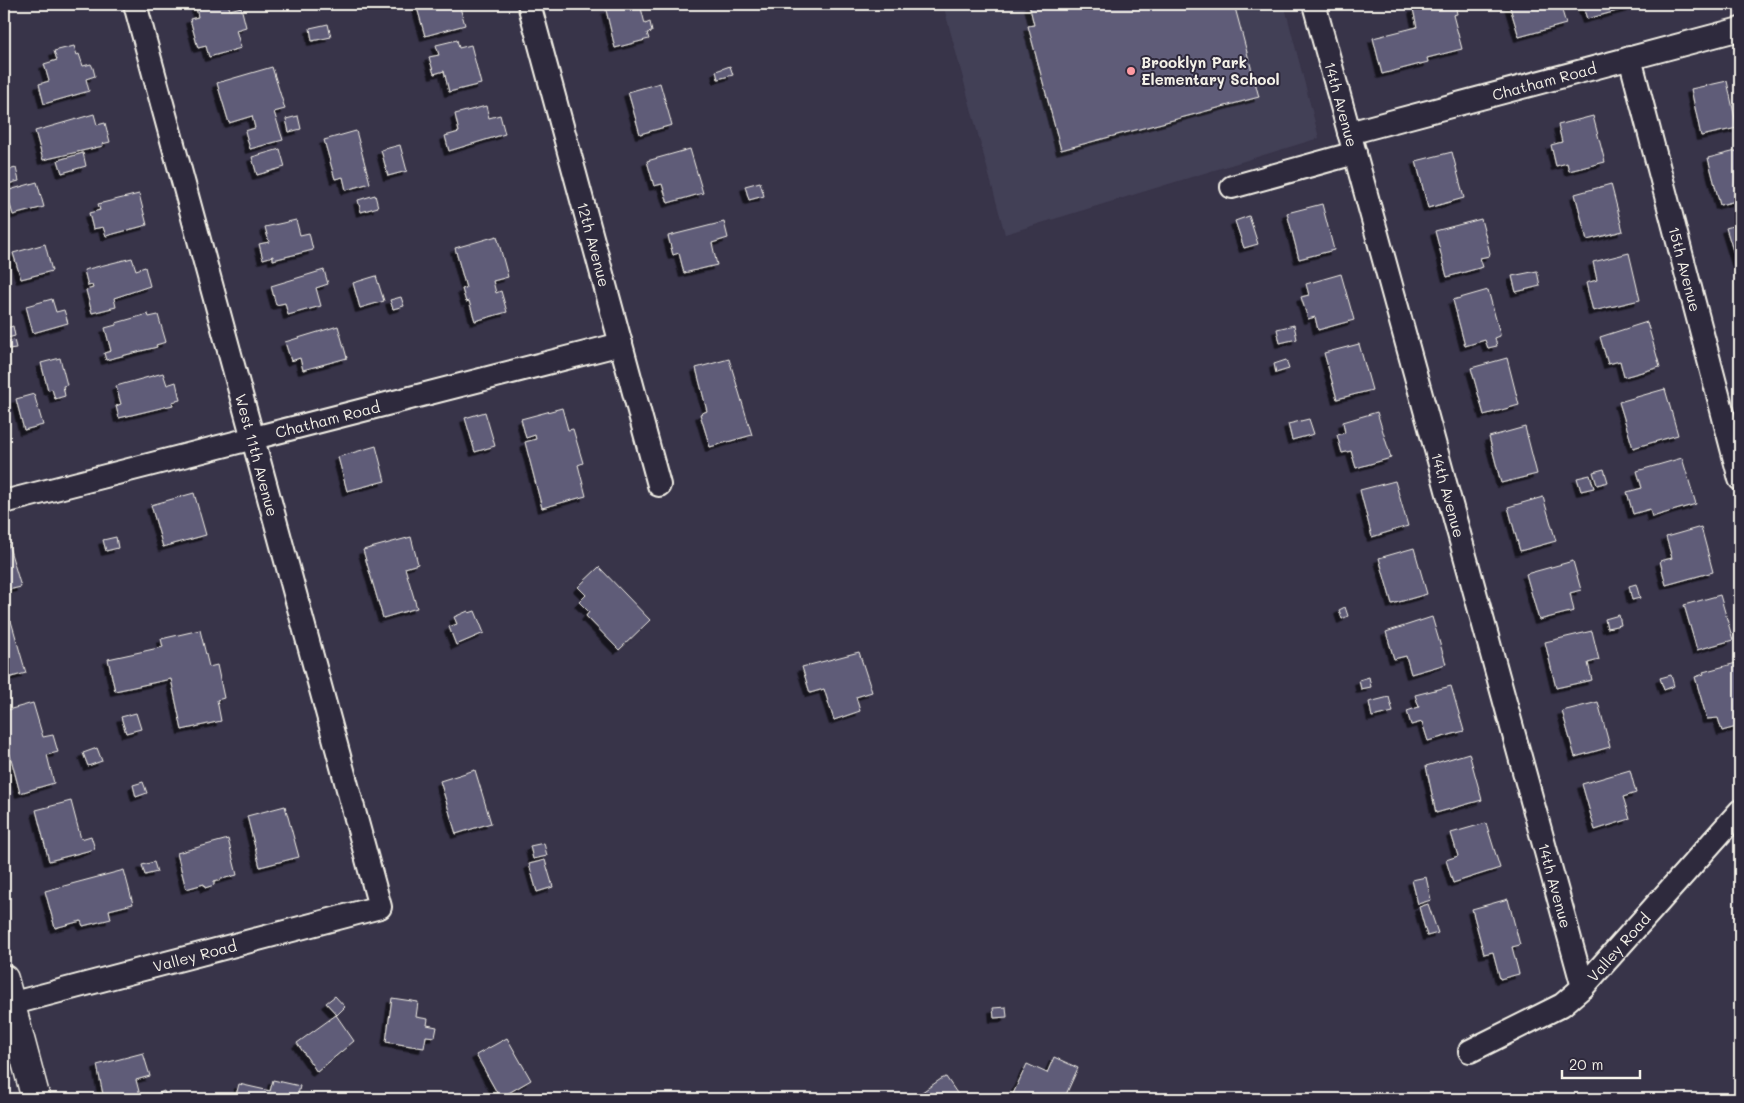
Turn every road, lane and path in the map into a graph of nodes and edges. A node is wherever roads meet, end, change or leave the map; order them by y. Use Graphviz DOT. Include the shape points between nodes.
graph roads {
  1 [pos="134,4"];
  2 [pos="529,4"];
  3 [pos="1314,4"];
  4 [pos="1740,29"];
  5 [pos="1630,58"];
  6 [pos="1352,143"];
  7 [pos="1232,187"];
  8 [pos="621,344"];
  9 [pos="252,438"];
  10 [pos="1740,479"];
  11 [pos="659,484"];
  12 [pos="4,502"];
  13 [pos="1740,811"];
  14 [pos="380,907"];
  15 [pos="1583,987"];
  16 [pos="7,992"];
  17 [pos="1470,1051"];
  18 [pos="36,1099"];
  1 -- 9 [label="street, West 11th Avenue"];
  2 -- 8 [label="street, 12th Avenue"];
  3 -- 6 [label="street, 14th Avenue"];
  4 -- 5 [label="street, Chatham Road"];
  5 -- 6 [label="street, Chatham Road"];
  5 -- 10 [label="street, 15th Avenue"];
  6 -- 7 [label="street, Chatham Road"];
  6 -- 15 [label="street, 14th Avenue"];
  8 -- 9 [label="street, Chatham Road"];
  8 -- 11 [label="street, 12th Avenue"];
  9 -- 12 [label="street, Chatham Road"];
  9 -- 14 [label="street, West 11th Avenue"];
  13 -- 15 [label="street, Valley Road"];
  14 -- 16 [label="street, Valley Road"];
  15 -- 17 [label="street, Valley Road" via="1562,1005"];
  16 -- 18 [label="street"];
}
